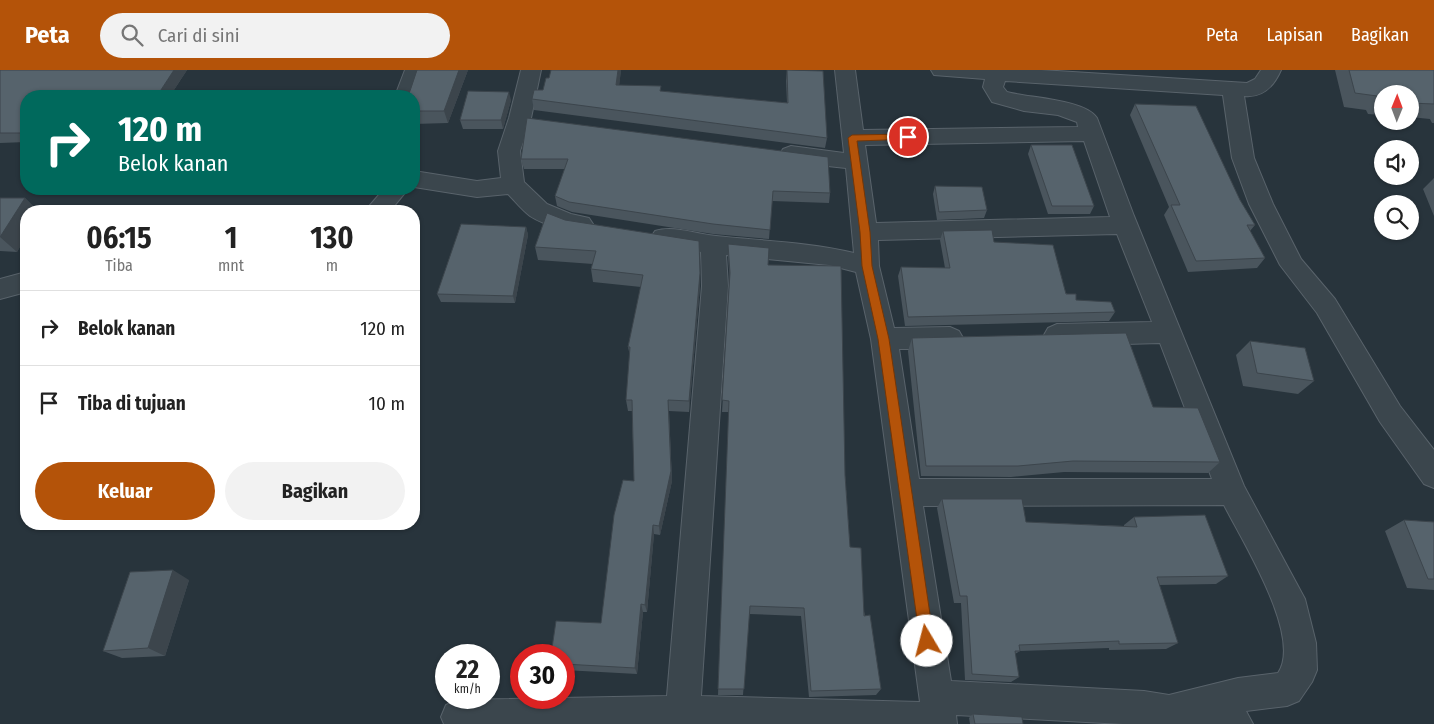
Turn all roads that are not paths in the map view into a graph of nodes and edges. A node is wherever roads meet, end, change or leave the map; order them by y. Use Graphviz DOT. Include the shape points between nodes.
graph roads {
  1 [pos="415,70"];
  2 [pos="530,70"];
  3 [pos="845,70"];
  4 [pos="941,70"];
  5 [pos="1063,70"];
  6 [pos="1123,70"];
  7 [pos="1271,70"];
  8 [pos="997,72"];
  9 [pos="1155,76"];
  10 [pos="1232,88"];
  11 [pos="407,90"];
  12 [pos="1093,134"];
  13 [pos="767,150"];
  14 [pos="854,150"];
  15 [pos="420,180"];
  16 [pos="513,185"];
  17 [pos="392,195"];
  18 [pos="382,205"];
  19 [pos="1126,225"];
  20 [pos="607,228"];
  21 [pos="865,232"];
  22 [pos="645,234"];
  23 [pos="713,245"];
  24 [pos="867,266"];
  25 [pos="20,284"];
  26 [pos="0,289"];
  27 [pos="1169,332"];
  28 [pos="1031,336"];
  29 [pos="972,337"];
  30 [pos="884,339"];
  31 [pos="1434,475"];
  32 [pos="1232,492"];
  33 [pos="906,493"];
  34 [pos="683,713"];
  35 [pos="1166,713"];
  36 [pos="938,714"];
  37 [pos="458,717"];
  38 [pos="1236,724"];
  1 -- 11 [label="street"];
  2 -- 16 [label="street" via="530,119 509,151"];
  3 -- 14 [label="street"];
  4 -- 8 [label="street"];
  5 -- 6 [label="street" via="1095,73"];
  7 -- 10 [label="street" via="1266,82 1258,88"];
  8 -- 9 [label="street"];
  8 -- 12 [label="street" via="994,87 999,97 1076,112 1086,118"];
  9 -- 10 [label="street"];
  10 -- 31 [label="street" via="1243,158 1261,204 1292,265 1326,306 1390,414"];
  12 -- 14 [label="street"];
  12 -- 19 [label="street"];
  13 -- 14 [label="street"];
  14 -- 21 [label="street"];
  15 -- 16 [label="street" via="477,189"];
  16 -- 20 [label="street" via="539,210 568,222"];
  17 -- 18 [label="street"];
  19 -- 21 [label="street"];
  19 -- 27 [label="street"];
  21 -- 24 [label="street"];
  22 -- 23 [label="street"];
  23 -- 24 [label="street" via="829,256"];
  23 -- 34 [label="street" via="715,286"];
  24 -- 30 [label="street"];
  25 -- 26 [label="street"];
  27 -- 28 [label="street"];
  27 -- 32 [label="street"];
  29 -- 30 [label="street"];
  30 -- 33 [label="street"];
  32 -- 33 [label="street"];
  32 -- 35 [label="street" via="1289,599 1300,643 1300,670 1287,689 1238,695"];
  33 -- 36 [label="street"];
  34 -- 36 [label="street"];
  34 -- 37 [label="street"];
  35 -- 36 [label="street" via="1144,708"];
  35 -- 38 [label="street"];
}
